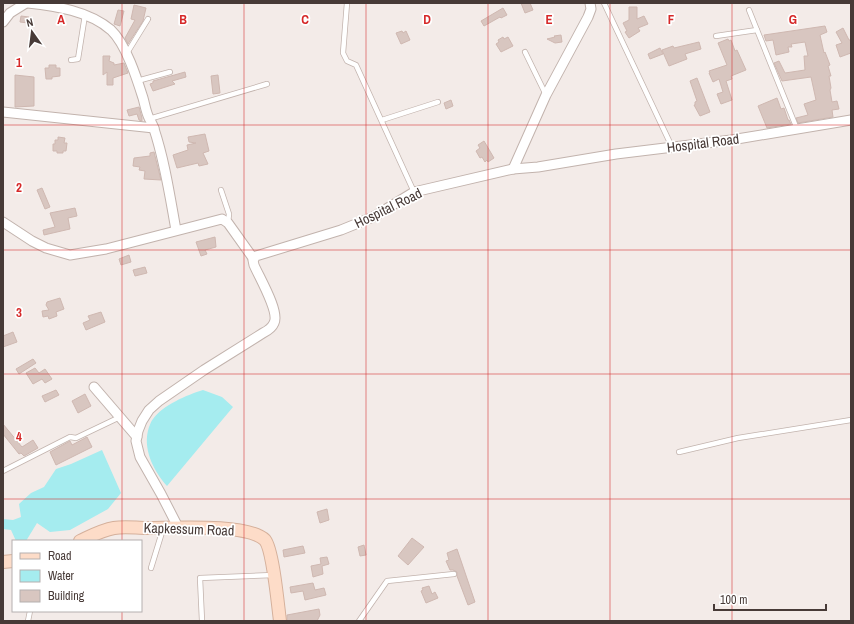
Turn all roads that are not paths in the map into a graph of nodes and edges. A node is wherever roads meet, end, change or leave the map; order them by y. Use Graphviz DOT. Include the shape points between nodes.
graph roads {
  1 [pos="27,3"];
  2 [pos="347,3"];
  3 [pos="590,3"];
  4 [pos="604,3"];
  5 [pos="749,10"];
  6 [pos="85,15"];
  7 [pos="148,18"];
  8 [pos="3,22"];
  9 [pos="757,30"];
  10 [pos="716,36"];
  11 [pos="525,52"];
  12 [pos="126,54"];
  13 [pos="71,60"];
  14 [pos="170,72"];
  15 [pos="137,81"];
  16 [pos="267,84"];
  17 [pos="546,95"];
  18 [pos="438,102"];
  19 [pos="3,112"];
  20 [pos="149,119"];
  21 [pos="382,120"];
  22 [pos="851,120"];
  23 [pos="154,128"];
  24 [pos="797,130"];
  25 [pos="672,147"];
  26 [pos="513,169"];
  27 [pos="221,190"];
  28 [pos="414,192"];
  29 [pos="3,222"];
  30 [pos="228,223"];
  31 [pos="176,230"];
  32 [pos="253,258"];
  33 [pos="94,387"];
  34 [pos="120,417"];
  35 [pos="851,420"];
  36 [pos="137,437"];
  37 [pos="679,452"];
  38 [pos="3,471"];
  39 [pos="164,528"];
  40 [pos="178,528"];
  41 [pos="82,540"];
  42 [pos="151,568"];
  43 [pos="454,574"];
  44 [pos="274,575"];
  45 [pos="202,621"];
  46 [pos="280,621"];
  47 [pos="359,621"];
  1 -- 6 [label="street"];
  1 -- 8 [label="street" via="10,13"];
  2 -- 21 [label="lane" via="343,54 347,61 356,65"];
  3 -- 17 [label="street" via="588,17"];
  4 -- 25 [label="lane"];
  5 -- 9 [label="lane"];
  6 -- 12 [label="street" via="111,30"];
  6 -- 13 [label="lane" via="78,59"];
  7 -- 12 [label="lane"];
  9 -- 10 [label="lane"];
  9 -- 24 [label="lane"];
  11 -- 17 [label="lane"];
  12 -- 15 [label="street"];
  14 -- 15 [label="lane"];
  15 -- 20 [label="street"];
  16 -- 20 [label="lane"];
  17 -- 26 [label="street"];
  18 -- 21 [label="lane"];
  19 -- 23 [label="street"];
  20 -- 23 [label="street"];
  21 -- 28 [label="lane"];
  22 -- 24 [label="street, Hospital Road"];
  23 -- 31 [label="street" via="163,160"];
  24 -- 25 [label="street, Hospital Road"];
  25 -- 26 [label="street, Hospital Road"];
  26 -- 28 [label="street, Hospital Road"];
  27 -- 30 [label="lane" via="229,214"];
  28 -- 32 [label="street, Hospital Road" via="385,210 341,230"];
  29 -- 31 [label="street" via="46,248 70,255"];
  30 -- 31 [label="street" via="219,219"];
  30 -- 32 [label="street"];
  32 -- 36 [label="street" via="275,314 275,323 263,334 204,370 149,410 142,420"];
  33 -- 34 [label="street"];
  34 -- 36 [label="street"];
  34 -- 38 [label="lane" via="76,438 70,437"];
  35 -- 37 [label="lane" via="738,438"];
  36 -- 40 [label="street" via="140,456"];
  39 -- 40 [label="street, Kapkessum Road"];
  39 -- 41 [label="street, Kapkessum Road" via="115,528"];
  39 -- 42 [label="lane"];
  40 -- 44 [label="street, Kapkessum Road" via="228,529 256,535 265,540"];
  43 -- 47 [label="lane" via="386,581"];
  44 -- 45 [label="lane" via="200,578"];
  44 -- 46 [label="street, Kapkessum Road"];
}
